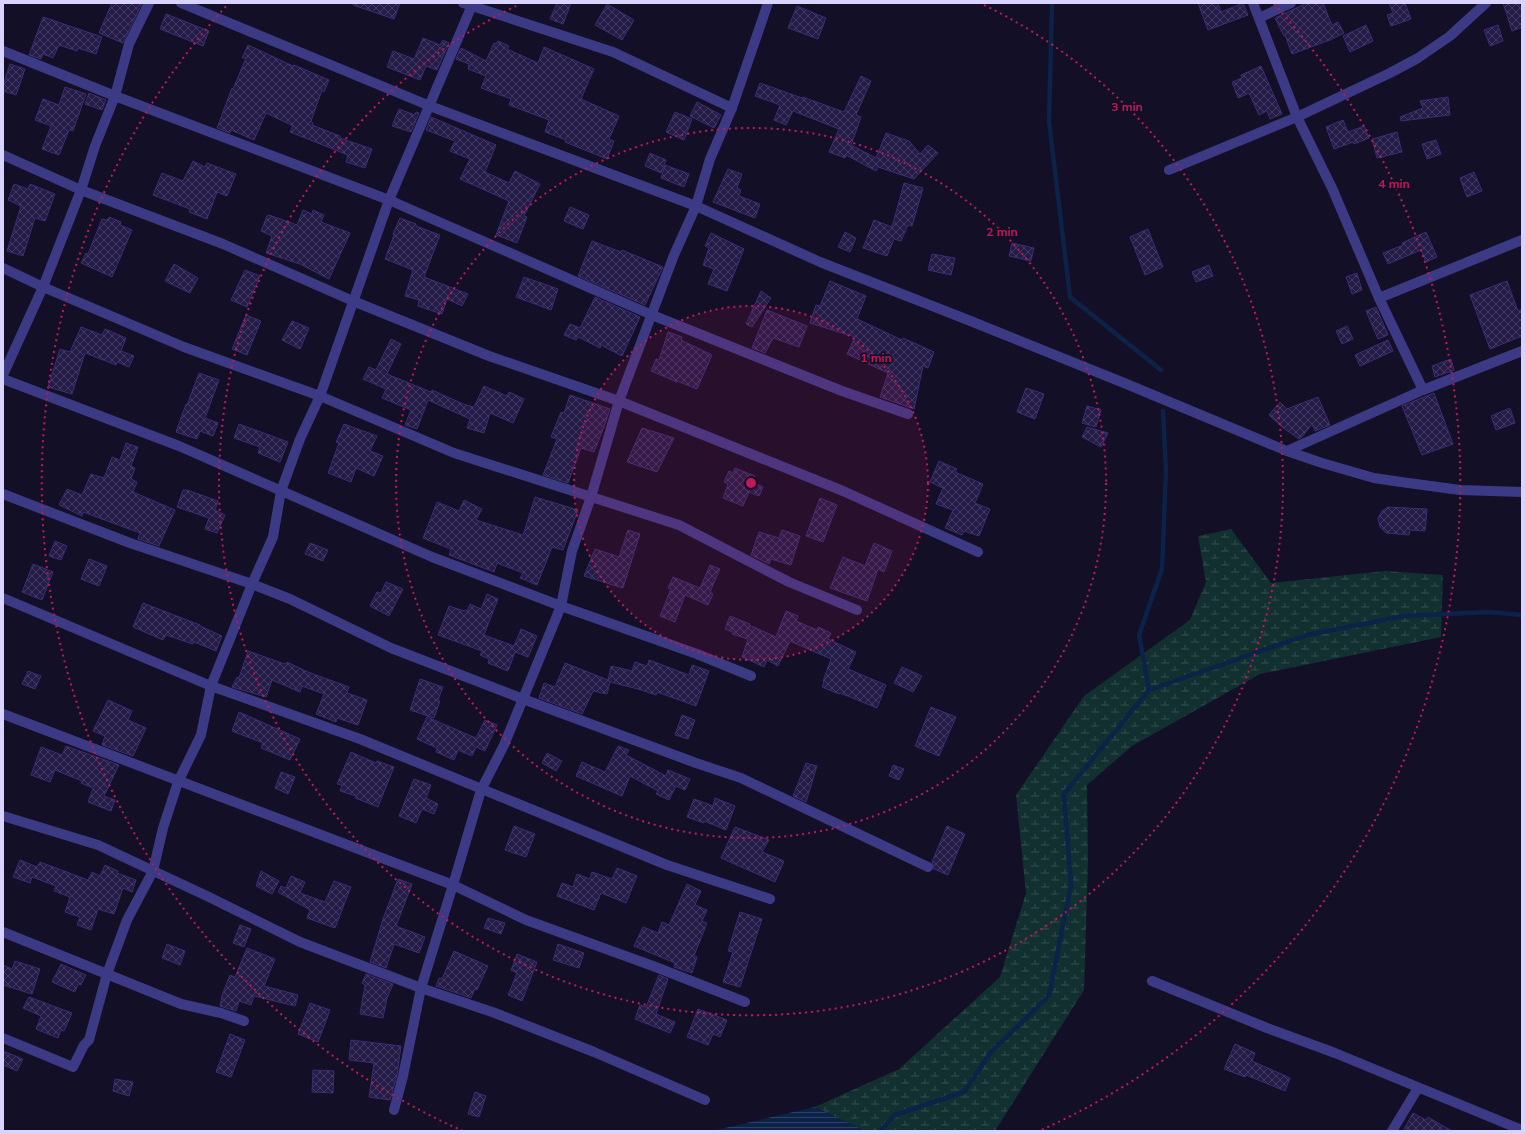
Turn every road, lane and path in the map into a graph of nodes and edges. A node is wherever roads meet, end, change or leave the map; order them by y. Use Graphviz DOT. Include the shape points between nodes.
graph roads {
  1 [pos="149,3"];
  2 [pos="181,3"];
  3 [pos="768,3"];
  4 [pos="1253,3"];
  5 [pos="1291,3"];
  6 [pos="1486,3"];
  7 [pos="469,4"];
  8 [pos="1259,18"];
  9 [pos="3,51"];
  10 [pos="115,96"];
  11 [pos="430,106"];
  12 [pos="732,108"];
  13 [pos="1297,117"];
  14 [pos="3,155"];
  15 [pos="1169,170"];
  16 [pos="81,190"];
  17 [pos="389,200"];
  18 [pos="696,206"];
  19 [pos="1522,240"];
  20 [pos="3,268"];
  21 [pos="43,287"];
  22 [pos="1379,298"];
  23 [pos="353,301"];
  24 [pos="652,315"];
  25 [pos="1522,351"];
  26 [pos="3,375"];
  27 [pos="3,379"];
  28 [pos="1423,390"];
  29 [pos="320,396"];
  30 [pos="619,401"];
  31 [pos="908,414"];
  32 [pos="1287,451"];
  33 [pos="281,491"];
  34 [pos="1522,492"];
  35 [pos="3,494"];
  36 [pos="591,497"];
  37 [pos="978,552"];
  38 [pos="252,584"];
  39 [pos="3,598"];
  40 [pos="561,606"];
  41 [pos="857,610"];
  42 [pos="751,676"];
  43 [pos="211,686"];
  44 [pos="523,699"];
  45 [pos="3,714"];
  46 [pos="178,782"];
  47 [pos="481,790"];
  48 [pos="3,816"];
  49 [pos="928,867"];
  50 [pos="153,871"];
  51 [pos="453,885"];
  52 [pos="770,899"];
  53 [pos="3,932"];
  54 [pos="107,974"];
  55 [pos="1152,981"];
  56 [pos="421,988"];
  57 [pos="745,1002"];
  58 [pos="244,1022"];
  59 [pos="3,1038"];
  60 [pos="1418,1088"];
  61 [pos="705,1100"];
  62 [pos="394,1110"];
  63 [pos="1522,1130"];
  64 [pos="1392,1131"];
  1 -- 10 [label="street" via="129,44"];
  2 -- 11 [label="street"];
  3 -- 12 [label="street"];
  4 -- 8 [label="street"];
  5 -- 8 [label="street"];
  6 -- 13 [label="street" via="1450,36 1418,58"];
  7 -- 11 [label="street"];
  7 -- 12 [label="street" via="612,52"];
  8 -- 13 [label="street"];
  9 -- 10 [label="street"];
  10 -- 16 [label="street"];
  10 -- 17 [label="street"];
  11 -- 17 [label="street"];
  11 -- 18 [label="street"];
  12 -- 18 [label="street" via="710,160"];
  13 -- 15 [label="street"];
  13 -- 22 [label="street" via="1332,188"];
  14 -- 16 [label="street"];
  16 -- 21 [label="street"];
  16 -- 23 [label="street" via="223,244"];
  17 -- 23 [label="street"];
  17 -- 24 [label="street"];
  18 -- 24 [label="street" via="674,255"];
  18 -- 32 [label="street" via="820,262 1130,384"];
  19 -- 22 [label="street"];
  20 -- 21 [label="street"];
  21 -- 26 [label="street"];
  21 -- 29 [label="street" via="184,347"];
  22 -- 28 [label="street"];
  23 -- 29 [label="street"];
  23 -- 30 [label="street" via="489,356"];
  24 -- 30 [label="street"];
  24 -- 31 [label="street" via="842,391"];
  25 -- 28 [label="street"];
  27 -- 33 [label="street" via="178,446"];
  28 -- 32 [label="street"];
  29 -- 33 [label="street" via="300,439"];
  29 -- 36 [label="street" via="454,452"];
  30 -- 36 [label="street"];
  30 -- 37 [label="street" via="843,491"];
  32 -- 34 [label="street" via="1374,478 1460,490"];
  33 -- 38 [label="street" via="273,537"];
  33 -- 40 [label="street" via="432,557"];
  35 -- 38 [label="street" via="130,543"];
  36 -- 40 [label="street" via="572,551"];
  36 -- 41 [label="street" via="678,525 789,582"];
  38 -- 43 [label="street"];
  38 -- 44 [label="street" via="290,599 390,648"];
  39 -- 43 [label="street"];
  40 -- 42 [label="street"];
  40 -- 44 [label="street"];
  43 -- 46 [label="street" via="201,735"];
  43 -- 47 [label="street" via="360,739"];
  44 -- 47 [label="street" via="504,745"];
  44 -- 49 [label="street" via="741,778"];
  45 -- 46 [label="street"];
  46 -- 50 [label="street" via="163,828"];
  46 -- 51 [label="street"];
  47 -- 51 [label="street"];
  47 -- 52 [label="street" via="667,865"];
  48 -- 50 [label="street" via="98,845"];
  50 -- 54 [label="street" via="127,920"];
  50 -- 56 [label="street" via="300,942"];
  51 -- 56 [label="street"];
  51 -- 57 [label="street" via="526,920"];
  53 -- 54 [label="street"];
  54 -- 58 [label="street" via="182,1004 221,1013"];
  54 -- 59 [label="street" via="89,1040 73,1067"];
  55 -- 60 [label="street"];
  56 -- 61 [label="street" via="495,1013 594,1052"];
  56 -- 62 [label="street"];
  60 -- 63 [label="street"];
  60 -- 64 [label="street"];
}
